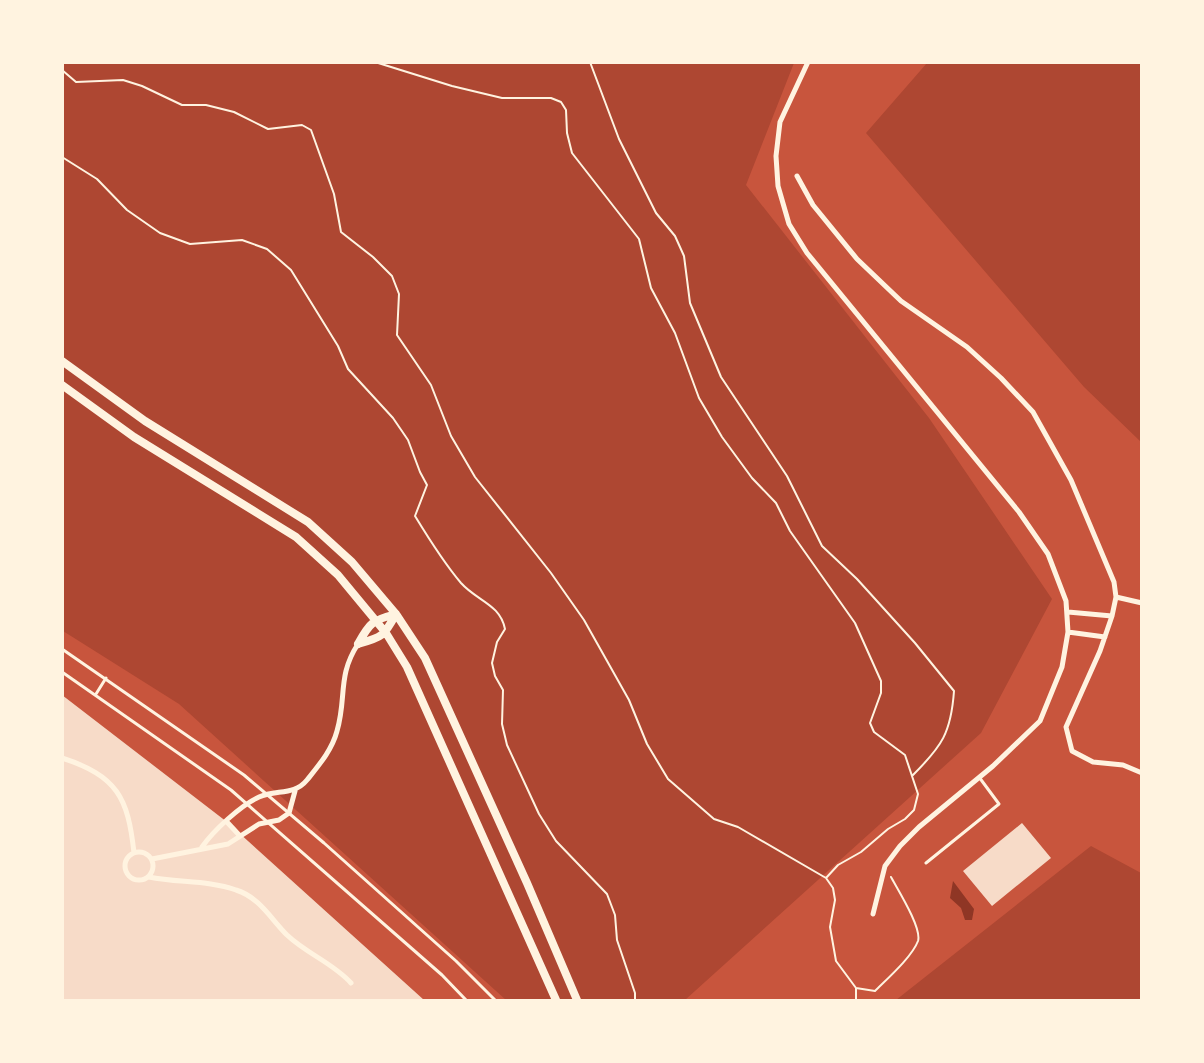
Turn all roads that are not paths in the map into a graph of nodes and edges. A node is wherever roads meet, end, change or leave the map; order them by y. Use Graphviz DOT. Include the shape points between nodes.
graph roads {
  1 [pos="808,62"];
  2 [pos="797,176"];
  3 [pos="62,361"];
  4 [pos="62,385"];
  5 [pos="1116,596"];
  6 [pos="1142,603"];
  7 [pos="1068,612"];
  8 [pos="396,614"];
  9 [pos="1112,616"];
  10 [pos="375,619"];
  11 [pos="1068,632"];
  12 [pos="386,633"];
  13 [pos="1105,636"];
  14 [pos="358,644"];
  15 [pos="62,649"];
  16 [pos="62,672"];
  17 [pos="106,678"];
  18 [pos="96,694"];
  19 [pos="62,758"];
  20 [pos="1142,773"];
  21 [pos="979,777"];
  22 [pos="295,791"];
  23 [pos="266,794"];
  24 [pos="246,804"];
  25 [pos="289,813"];
  26 [pos="226,822"];
  27 [pos="268,823"];
  28 [pos="240,836"];
  29 [pos="202,847"];
  30 [pos="134,853"];
  31 [pos="152,859"];
  32 [pos="926,863"];
  33 [pos="149,877"];
  34 [pos="873,914"];
  35 [pos="351,983"];
  36 [pos="466,1000"];
  37 [pos="495,1000"];
  38 [pos="556,1000"];
  39 [pos="577,1000"];
  1 -- 7 [label="street" via="780,122 776,156 778,186 789,224 807,253 1019,512 1048,554"];
  2 -- 5 [label="street" via="813,205 857,259 900,300 967,347 1033,412 1071,480 1114,582"];
  3 -- 8 [label="main road" via="145,421 308,522 352,562"];
  4 -- 10 [label="main road" via="134,437 296,537 338,575"];
  5 -- 6 [label="street"];
  5 -- 9 [label="street"];
  7 -- 9 [label="street"];
  7 -- 11 [label="street"];
  8 -- 10 [label="main road"];
  8 -- 12 [label="main road"];
  8 -- 39 [label="main road" via="425,658"];
  9 -- 13 [label="street"];
  10 -- 12 [label="main road"];
  10 -- 14 [label="main road"];
  11 -- 13 [label="street"];
  11 -- 21 [label="street" via="1062,668 1040,721"];
  12 -- 14 [label="main road"];
  12 -- 38 [label="main road" via="407,667"];
  13 -- 20 [label="street" via="1066,726 1072,751 1093,762 1123,765"];
  14 -- 22 [label="street" via="348,659 342,680 337,732 325,758"];
  15 -- 17 [label="lane"];
  16 -- 18 [label="lane"];
  17 -- 18 [label="lane"];
  17 -- 23 [label="lane"];
  18 -- 24 [label="lane"];
  19 -- 30 [label="street" via="102,775 114,787 127,810"];
  21 -- 32 [label="lane" via="999,804"];
  21 -- 34 [label="street" via="900,846 885,866"];
  22 -- 23 [label="street"];
  22 -- 25 [label="street"];
  23 -- 24 [label="street"];
  23 -- 25 [label="lane"];
  24 -- 26 [label="street"];
  24 -- 27 [label="lane"];
  25 -- 27 [label="street"];
  25 -- 37 [label="lane" via="456,961"];
  26 -- 28 [label="street"];
  26 -- 29 [label="street" via="209,836"];
  27 -- 28 [label="street" via="259,824"];
  27 -- 36 [label="lane" via="442,975"];
  28 -- 29 [label="street" via="228,844"];
  29 -- 31 [label="street"];
  30 -- 31 [label="street" via="144,852"];
  30 -- 33 [label="street" via="126,859 125,869 130,878 140,881"];
  31 -- 33 [label="street" via="154,869"];
  33 -- 35 [label="street" via="208,883 238,890 263,906 288,935 339,970"];
}
